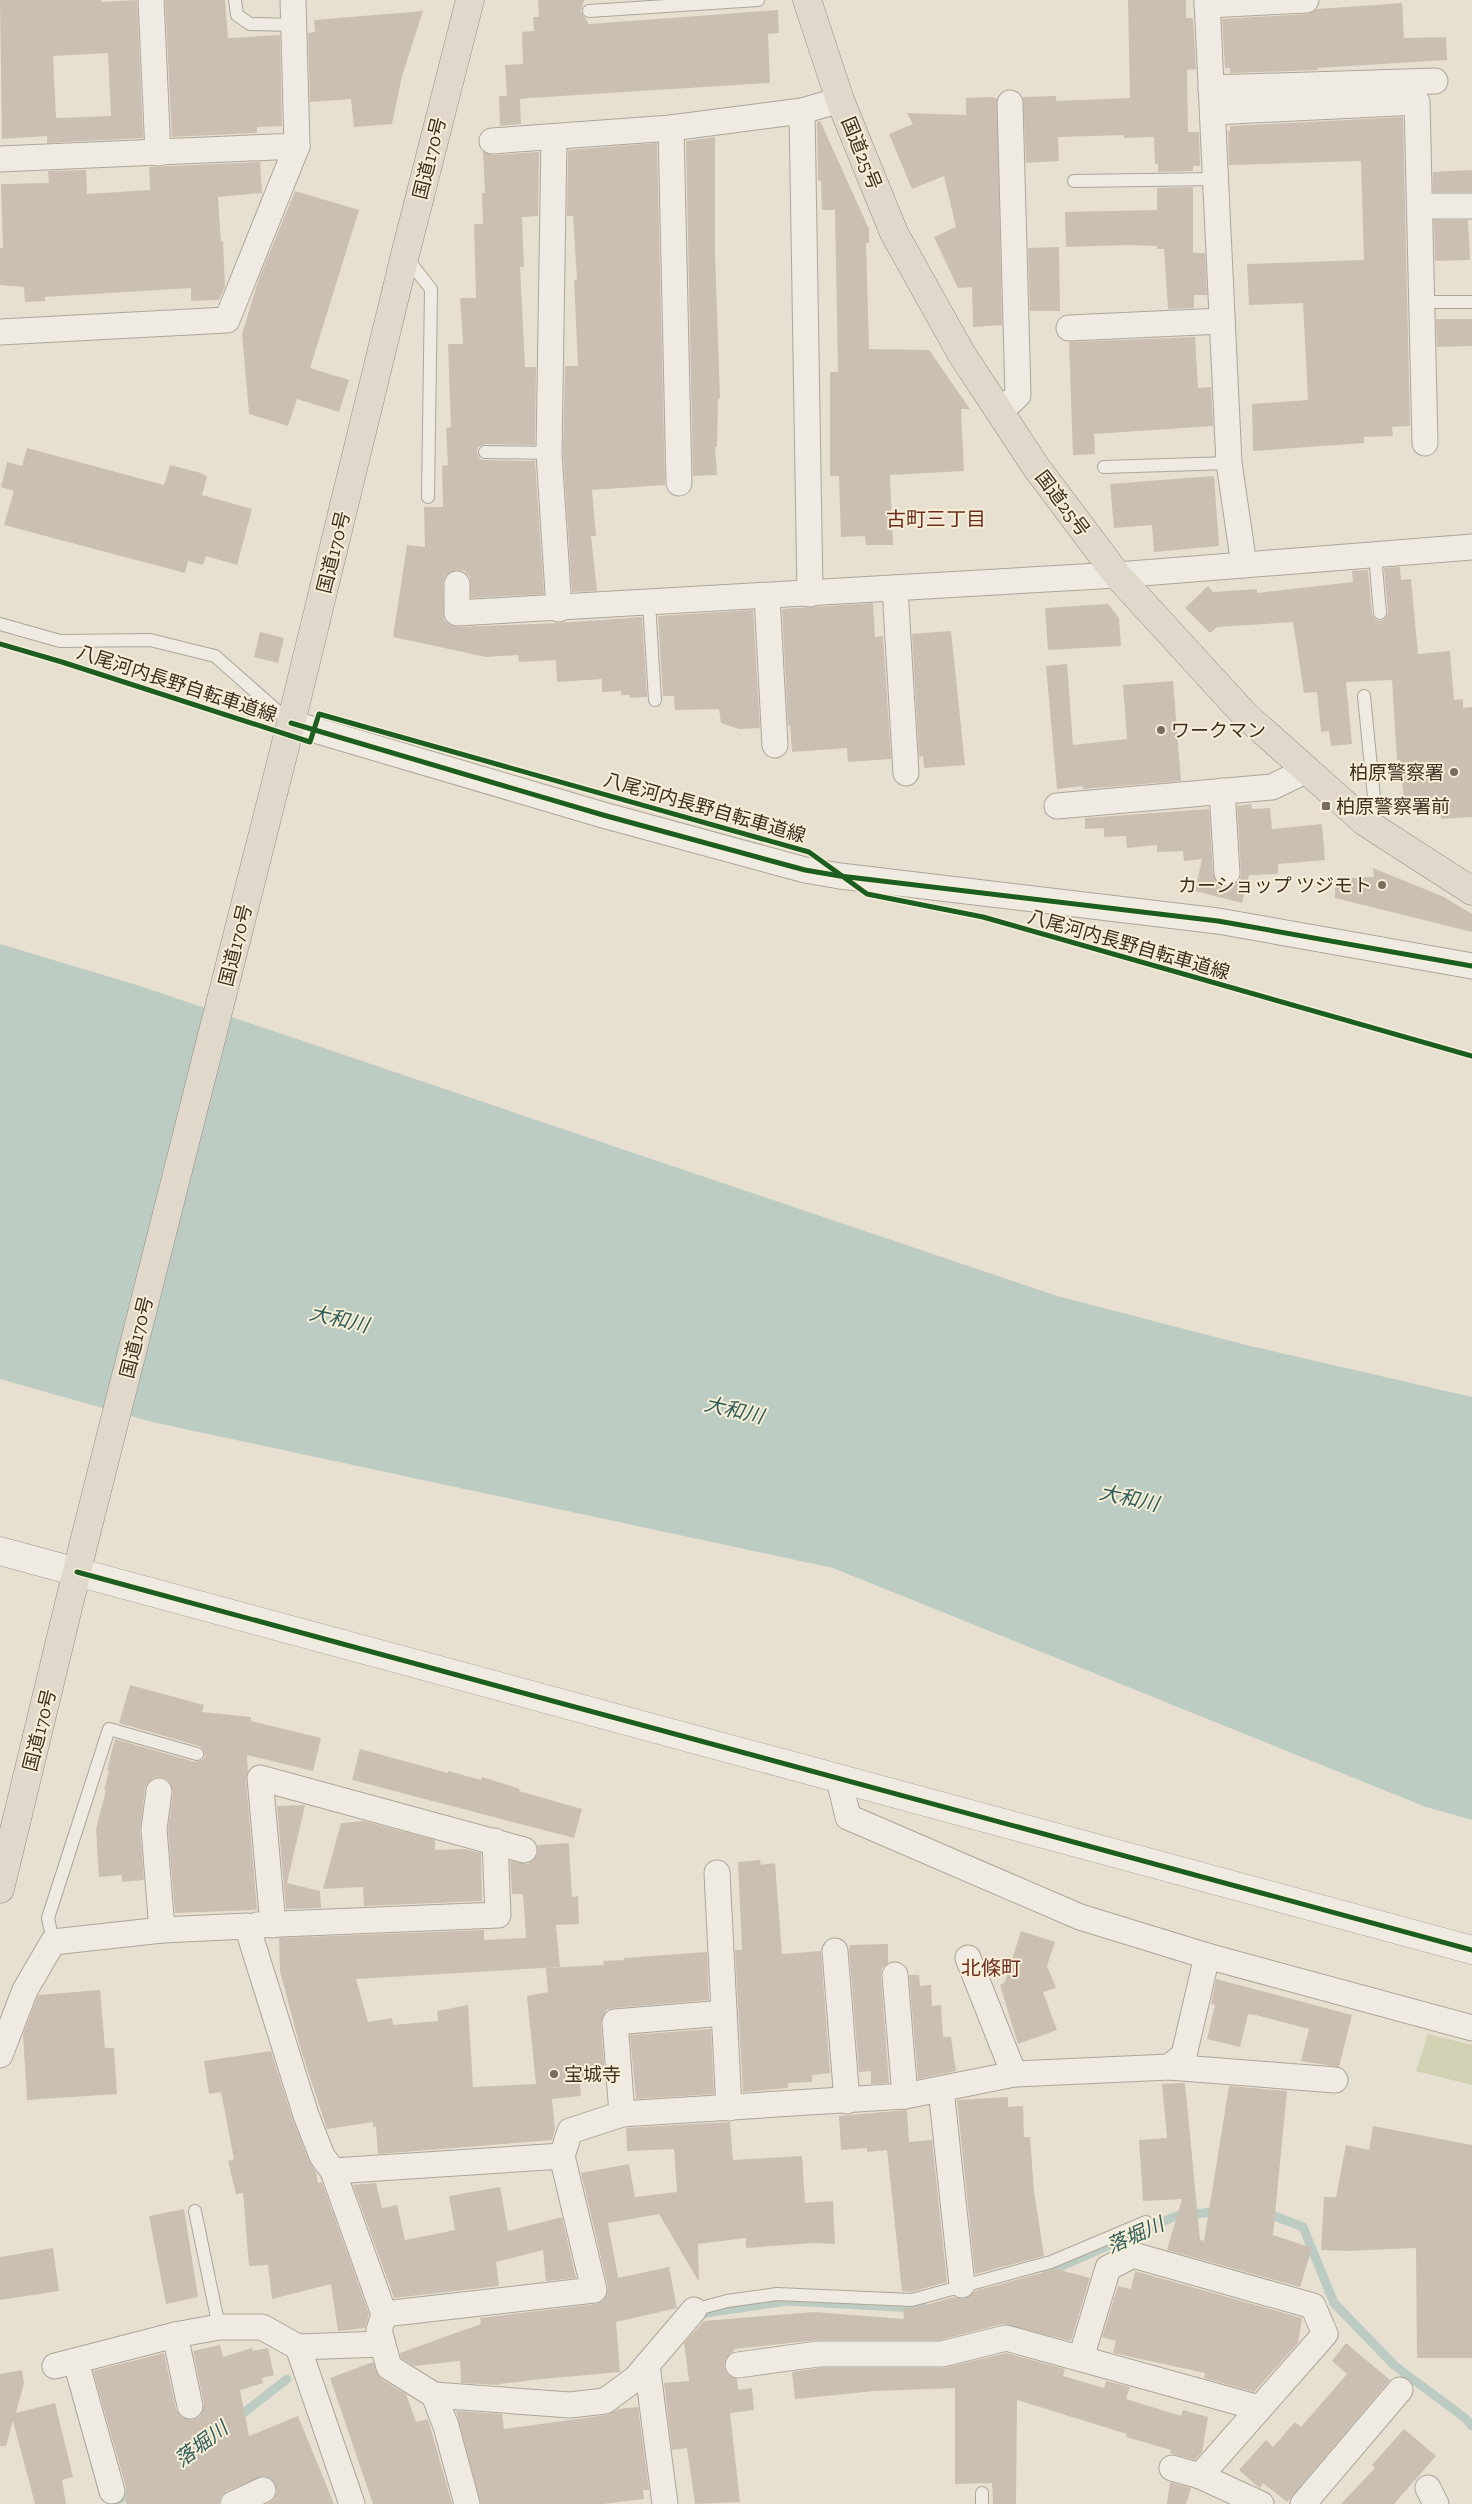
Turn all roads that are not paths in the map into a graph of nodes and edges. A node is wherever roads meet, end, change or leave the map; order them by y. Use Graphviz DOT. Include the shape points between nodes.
graph roads {
  1 [pos="151,0"];
  2 [pos="235,0"];
  3 [pos="293,0"];
  4 [pos="470,0"];
  5 [pos="758,0"];
  6 [pos="807,0"];
  7 [pos="1306,0"];
  8 [pos="1207,3"];
  9 [pos="589,11"];
  10 [pos="294,25"];
  11 [pos="1436,81"];
  12 [pos="840,100"];
  13 [pos="1212,100"];
  14 [pos="1010,103"];
  15 [pos="802,111"];
  16 [pos="671,128"];
  17 [pos="554,136"];
  18 [pos="492,141"];
  19 [pos="296,146"];
  20 [pos="158,153"];
  21 [pos="0,159"];
  22 [pos="1216,180"];
  23 [pos="1074,181"];
  24 [pos="1420,206"];
  25 [pos="1472,206"];
  26 [pos="405,255"];
  27 [pos="1422,302"];
  28 [pos="1472,302"];
  29 [pos="1222,321"];
  30 [pos="1068,328"];
  31 [pos="0,332"];
  32 [pos="1000,412"];
  33 [pos="1425,443"];
  34 [pos="485,452"];
  35 [pos="549,453"];
  36 [pos="1229,463"];
  37 [pos="1104,467"];
  38 [pos="679,483"];
  39 [pos="428,497"];
  40 [pos="1472,547"];
  41 [pos="1376,555"];
  42 [pos="1244,565"];
  43 [pos="1117,575"];
  44 [pos="457,584"];
  45 [pos="895,588"];
  46 [pos="810,594"];
  47 [pos="767,596"];
  48 [pos="649,603"];
  49 [pos="559,609"];
  50 [pos="1380,613"];
  51 [pos="0,624"];
  52 [pos="1364,696"];
  53 [pos="655,700"];
  54 [pos="292,723"];
  55 [pos="775,745"];
  56 [pos="1307,770"];
  57 [pos="906,773"];
  58 [pos="1222,792"];
  59 [pos="1057,806"];
  60 [pos="1377,830"];
  61 [pos="1227,873"];
  62 [pos="1472,891"];
  63 [pos="1472,966"];
  64 [pos="7,1555"];
  65 [pos="77,1572"];
  66 [pos="197,1754"];
  67 [pos="839,1779"];
  68 [pos="159,1791"];
  69 [pos="495,1841"];
  70 [pos="524,1850"];
  71 [pos="717,1873"];
  72 [pos="0,1889"];
  73 [pos="273,1925"];
  74 [pos="247,1926"];
  75 [pos="162,1930"];
  76 [pos="53,1942"];
  77 [pos="1472,1950"];
  78 [pos="835,1951"];
  79 [pos="1207,1956"];
  80 [pos="968,1958"];
  81 [pos="895,1975"];
  82 [pos="724,2013"];
  83 [pos="1472,2028"];
  84 [pos="0,2055"];
  85 [pos="1169,2067"];
  86 [pos="1014,2074"];
  87 [pos="1335,2080"];
  88 [pos="941,2089"];
  89 [pos="905,2096"];
  90 [pos="847,2101"];
  91 [pos="729,2108"];
  92 [pos="622,2114"];
  93 [pos="562,2156"];
  94 [pos="333,2171"];
  95 [pos="194,2212"];
  96 [pos="1146,2222"];
  97 [pos="962,2285"];
  98 [pos="694,2310"];
  99 [pos="384,2314"];
  100 [pos="219,2327"];
  101 [pos="175,2335"];
  102 [pos="382,2344"];
  103 [pos="298,2347"];
  104 [pos="1081,2358"];
  105 [pos="647,2365"];
  106 [pos="738,2365"];
  107 [pos="1400,2390"];
  108 [pos="434,2396"];
  109 [pos="190,2406"];
  110 [pos="1259,2408"];
  111 [pos="1172,2468"];
  112 [pos="1208,2487"];
  113 [pos="263,2490"];
  114 [pos="112,2491"];
  115 [pos="233,2504"];
  116 [pos="352,2504"];
  117 [pos="467,2504"];
  118 [pos="666,2504"];
  119 [pos="1261,2504"];
  120 [pos="1303,2504"];
  1 -- 20 [label="street"];
  2 -- 10 [label="lane" via="237,15 250,24"];
  3 -- 10 [label="street"];
  4 -- 26 [label="highway, 国道170号"];
  5 -- 9 [label="lane"];
  6 -- 12 [label="highway, 国道25号"];
  7 -- 8 [label="street"];
  8 -- 13 [label="street"];
  10 -- 19 [label="street"];
  11 -- 13 [label="street"];
  12 -- 15 [label="street"];
  12 -- 32 [label="highway, 国道25号" via="894,233 960,353"];
  13 -- 22 [label="street"];
  13 -- 24 [label="street" via="1417,102"];
  14 -- 32 [label="street" via="1018,395"];
  15 -- 16 [label="street"];
  15 -- 46 [label="street"];
  16 -- 17 [label="street"];
  16 -- 38 [label="street"];
  17 -- 18 [label="street"];
  17 -- 35 [label="street"];
  19 -- 20 [label="street"];
  19 -- 31 [label="street" via="227,320"];
  20 -- 21 [label="street"];
  22 -- 23 [label="lane"];
  22 -- 29 [label="street"];
  24 -- 25 [label="street"];
  24 -- 27 [label="street"];
  26 -- 39 [label="lane" via="430,289"];
  26 -- 54 [label="highway, 国道170号"];
  27 -- 28 [label="lane"];
  27 -- 33 [label="street"];
  29 -- 30 [label="street"];
  29 -- 36 [label="street"];
  32 -- 43 [label="highway, 国道25号" via="1036,467"];
  34 -- 35 [label="lane"];
  35 -- 49 [label="street"];
  36 -- 37 [label="lane"];
  36 -- 42 [label="street"];
  40 -- 41 [label="street"];
  41 -- 42 [label="street"];
  41 -- 50 [label="lane"];
  42 -- 43 [label="street"];
  43 -- 45 [label="street"];
  43 -- 56 [label="highway, 国道25号" via="1245,715"];
  44 -- 49 [label="street" via="457,613"];
  45 -- 46 [label="street"];
  45 -- 57 [label="street"];
  46 -- 47 [label="street"];
  47 -- 48 [label="street"];
  47 -- 55 [label="street"];
  48 -- 49 [label="street"];
  48 -- 53 [label="lane"];
  51 -- 54 [label="lane" via="60,641 150,640 215,656"];
  52 -- 60 [label="lane"];
  54 -- 63 [label="street" via="603,815 805,870 1218,921"];
  54 -- 65 [label="highway, 国道170号"];
  56 -- 58 [label="street" via="1272,788"];
  56 -- 60 [label="highway, 国道25号"];
  58 -- 59 [label="street"];
  58 -- 61 [label="street"];
  60 -- 62 [label="highway, 国道25号"];
  64 -- 65 [label="street"];
  65 -- 67 [label="street"];
  65 -- 72 [label="highway, 国道170号"];
  66 -- 76 [label="lane" via="109,1729 48,1918"];
  67 -- 77 [label="street"];
  67 -- 79 [label="street" via="848,1817 1080,1917"];
  68 -- 75 [label="street" via="154,1829"];
  69 -- 70 [label="street"];
  69 -- 73 [label="street" via="498,1915"];
  69 -- 73 [label="street" via="260,1778"];
  71 -- 82 [label="street"];
  73 -- 74 [label="street"];
  74 -- 75 [label="street"];
  74 -- 94 [label="street" via="306,2115 322,2156"];
  75 -- 76 [label="street"];
  76 -- 84 [label="street" via="25,1990"];
  78 -- 90 [label="street"];
  79 -- 83 [label="street"];
  79 -- 85 [label="street" via="1184,2055"];
  80 -- 86 [label="street"];
  81 -- 89 [label="street"];
  82 -- 91 [label="street"];
  82 -- 92 [label="street" via="615,2022"];
  85 -- 86 [label="street"];
  85 -- 87 [label="street"];
  86 -- 88 [label="street"];
  88 -- 89 [label="street"];
  88 -- 97 [label="street"];
  89 -- 90 [label="street"];
  90 -- 91 [label="street"];
  91 -- 92 [label="street"];
  92 -- 93 [label="street" via="570,2130"];
  93 -- 94 [label="street"];
  93 -- 99 [label="street" via="594,2290"];
  94 -- 99 [label="street"];
  95 -- 100 [label="lane"];
  96 -- 97 [label="lane" via="1050,2262"];
  97 -- 98 [label="lane" via="912,2300 777,2294 727,2301"];
  98 -- 105 [label="street"];
  99 -- 102 [label="street" via="379,2330"];
  100 -- 101 [label="street"];
  100 -- 103 [label="street" via="262,2327"];
  101 -- 109 [label="street"];
  101 -- 114 [label="street" via="66,2364"];
  102 -- 103 [label="street"];
  102 -- 108 [label="street" via="389,2367"];
  103 -- 116 [label="street"];
  104 -- 106 [label="street" via="1006,2338 942,2354 818,2354"];
  104 -- 110 [label="street"];
  104 -- 110 [label="street" via="1108,2268 1134,2255 1312,2306 1325,2334"];
  105 -- 108 [label="street" via="636,2378 605,2401 570,2405"];
  105 -- 118 [label="street"];
  107 -- 120 [label="street"];
  108 -- 117 [label="street" via="446,2426"];
  110 -- 112 [label="street"];
  111 -- 112 [label="street"];
  112 -- 119 [label="street"];
  113 -- 115 [label="street"];
}
